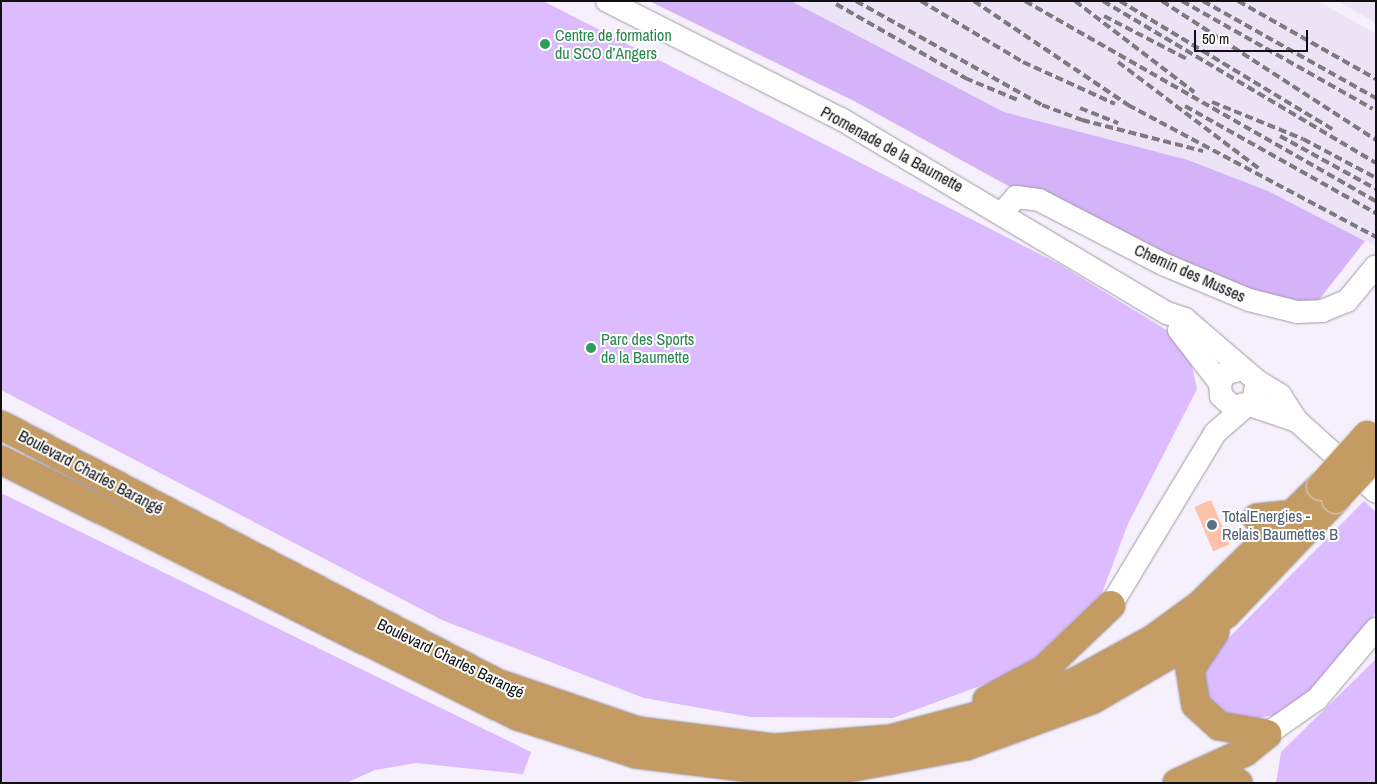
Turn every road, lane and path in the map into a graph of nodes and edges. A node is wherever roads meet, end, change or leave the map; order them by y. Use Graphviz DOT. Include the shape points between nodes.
graph roads {
  1 [pos="607,1"];
  2 [pos="1003,212"];
  3 [pos="1376,266"];
  4 [pos="1167,313"];
  5 [pos="1250,375"];
  6 [pos="1220,390"];
  7 [pos="1247,406"];
  8 [pos="1297,420"];
  9 [pos="1,425"];
  10 [pos="1215,433"];
  11 [pos="1373,439"];
  12 [pos="1,460"];
  13 [pos="1328,492"];
  14 [pos="1376,492"];
  15 [pos="1294,514"];
  16 [pos="1258,518"];
  17 [pos="1111,605"];
  18 [pos="1226,614"];
  19 [pos="1376,629"];
  20 [pos="942,728"];
  21 [pos="1267,734"];
  22 [pos="1207,770"];
  23 [pos="792,777"];
  24 [pos="1177,783"];
  25 [pos="1238,783"];
  1 -- 2 [label="street, Promenade de la Baumette" via="841,119"];
  2 -- 3 [label="street, Chemin des Musses" via="1016,197 1039,200 1172,267 1249,300 1297,312 1322,311 1347,301"];
  2 -- 4 [label="street, Promenade de la Baumette"];
  4 -- 5 [label="street, Promenade de la Baumette" via="1185,319"];
  4 -- 6 [label="street, Promenade de la Baumette"];
  5 -- 6 [label="street" via="1226,373"];
  5 -- 7 [label="street" via="1257,394"];
  5 -- 8 [label="street, Promenade de la Baumette" via="1280,395"];
  6 -- 7 [label="street, Promenade de la Baumette" via="1228,405"];
  6 -- 10 [label="street"];
  7 -- 8 [label="street, Promenade de la Baumette"];
  7 -- 10 [label="street"];
  8 -- 14 [label="street, Promenade de la Baumette"];
  9 -- 20 [label="highway, Boulevard Charles Barangé" via="420,646 497,684 593,718 678,738 775,748 890,740"];
  10 -- 17 [label="street"];
  11 -- 13 [label="highway, Boulevard Charles Barangé, bridge"];
  12 -- 23 [label="highway, Boulevard Charles Barangé" via="518,716 636,754"];
  13 -- 15 [label="highway, Boulevard Charles Barangé"];
  13 -- 18 [label="highway, Boulevard Charles Barangé"];
  15 -- 16 [label="highway"];
  15 -- 20 [label="highway, Boulevard Charles Barangé" via="1201,604 1153,639 1077,681 1015,706"];
  17 -- 20 [label="highway" via="1043,670 969,707"];
  18 -- 21 [label="highway" via="1190,669 1196,705 1219,726"];
  18 -- 23 [label="highway, Boulevard Charles Barangé" via="1141,673 1092,700 1027,727 906,760"];
  19 -- 21 [label="street" via="1317,699"];
  21 -- 22 [label="highway" via="1245,752"];
  22 -- 24 [label="highway"];
  22 -- 25 [label="highway"];
}
